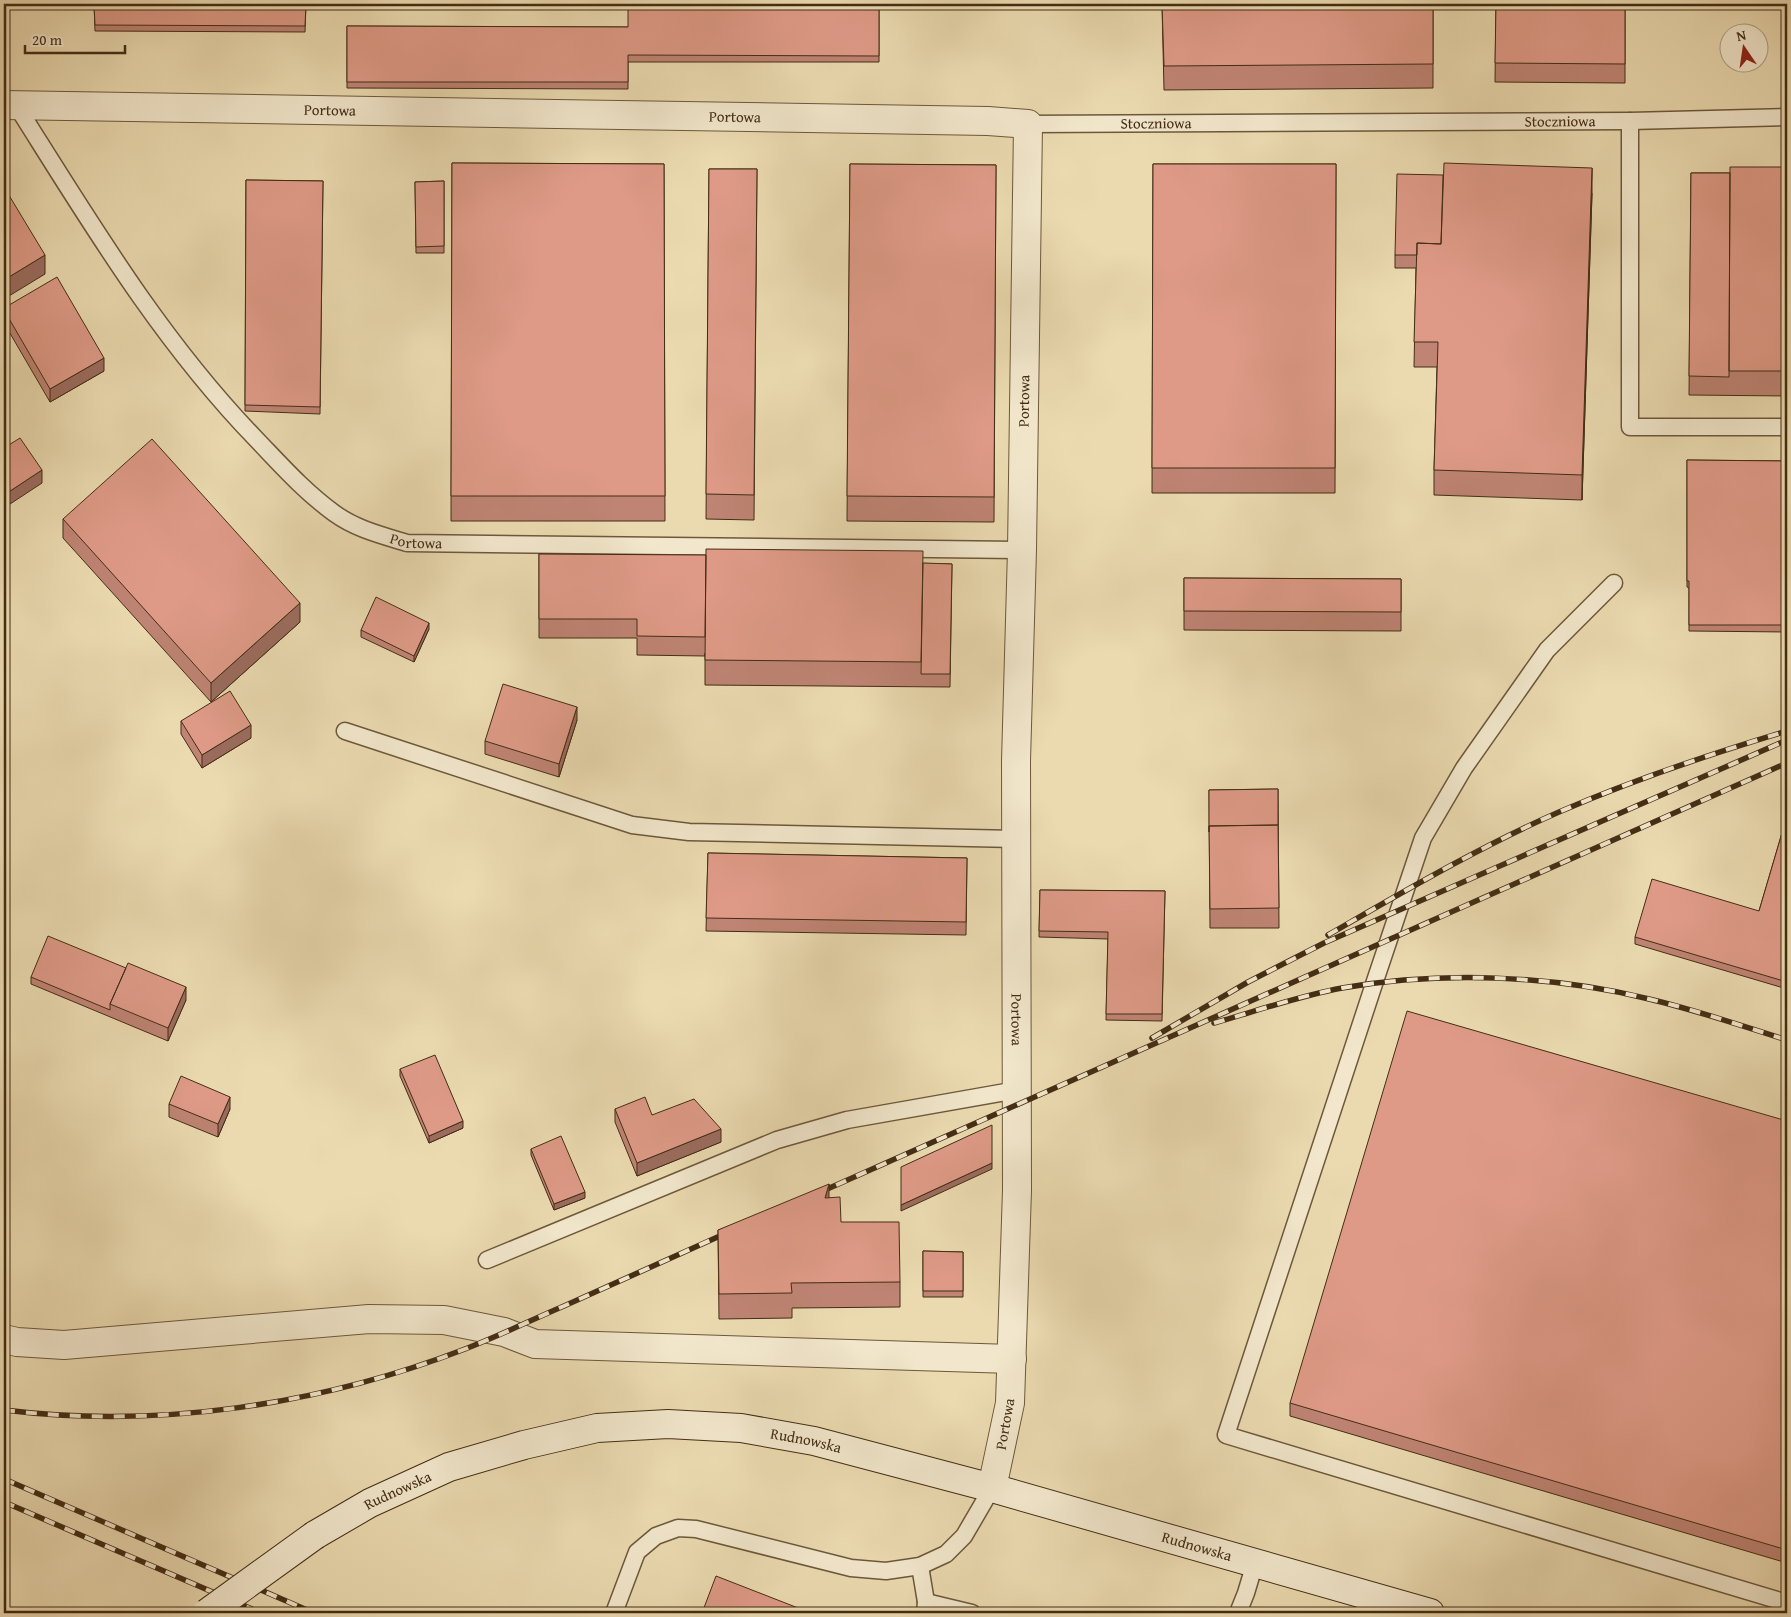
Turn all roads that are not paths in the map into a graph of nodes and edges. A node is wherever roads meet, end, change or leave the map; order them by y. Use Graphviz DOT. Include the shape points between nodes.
graph roads {
  1 [pos="10,105"];
  2 [pos="1787,117"];
  3 [pos="1630,121"];
  4 [pos="1028,124"];
  5 [pos="1787,427"];
  6 [pos="1022,550"];
  7 [pos="1614,583"];
  8 [pos="345,731"];
  9 [pos="1016,839"];
  10 [pos="1017,1090"];
  11 [pos="487,1260"];
  12 [pos="4,1339"];
  13 [pos="1012,1359"];
  14 [pos="992,1488"];
  15 [pos="1255,1563"];
  16 [pos="920,1566"];
  17 [pos="1787,1603"];
  18 [pos="926,1608"];
  19 [pos="208,1613"];
  20 [pos="614,1613"];
  21 [pos="972,1613"];
  22 [pos="1238,1613"];
  23 [pos="1430,1613"];
  1 -- 4 [label="street, Portowa"];
  1 -- 6 [label="lane, Portowa" via="107,250 222,404 294,479 334,513 362,529 407,543"];
  2 -- 3 [label="lane, Stoczniowa"];
  3 -- 4 [label="lane, Stoczniowa"];
  3 -- 5 [label="lane" via="1630,427"];
  4 -- 6 [label="street, Portowa"];
  6 -- 9 [label="street, Portowa"];
  7 -- 17 [label="lane" via="1547,650 1464,768 1423,838 1226,1435"];
  8 -- 9 [label="lane" via="632,825 689,832"];
  9 -- 10 [label="street, Portowa"];
  10 -- 11 [label="lane" via="847,1120 777,1140"];
  10 -- 13 [label="street, Portowa"];
  12 -- 13 [label="street" via="64,1345 370,1318 444,1320 504,1332 535,1344"];
  13 -- 14 [label="street, Portowa" via="1010,1403"];
  14 -- 15 [label="street, Rudnowska"];
  14 -- 16 [label="lane" via="964,1536 946,1554"];
  14 -- 19 [label="street, Rudnowska, bridge" via="814,1441 741,1428 668,1424 606,1428 524,1445 449,1467 370,1503 315,1535"];
  15 -- 22 [label="lane"];
  15 -- 23 [label="street, Rudnowska"];
  16 -- 18 [label="lane"];
  16 -- 20 [label="lane" via="886,1572 851,1568 696,1529 678,1528 656,1536 637,1552"];
  18 -- 21 [label="lane"];
}
